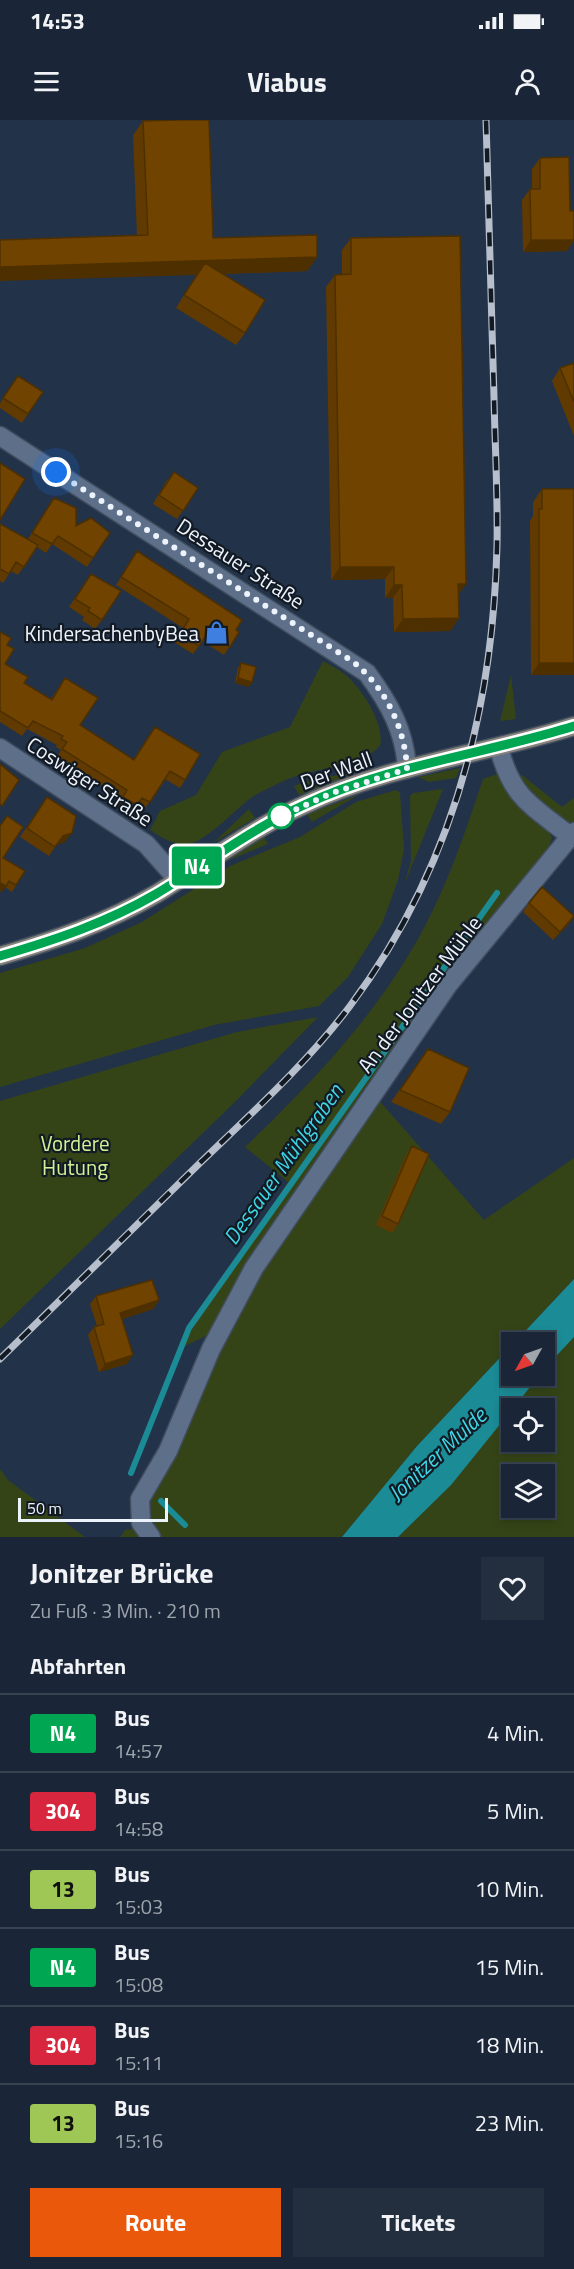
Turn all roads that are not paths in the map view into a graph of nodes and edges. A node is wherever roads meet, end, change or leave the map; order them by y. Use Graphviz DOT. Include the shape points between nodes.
graph roads {
  1 [pos="0,436"];
  2 [pos="574,726"];
  3 [pos="0,748"];
  4 [pos="499,748"];
  5 [pos="407,769"];
  6 [pos="572,834"];
  7 [pos="178,880"];
  8 [pos="0,956"];
  9 [pos="151,1537"];
  1 -- 5 [label="street, Dessauer Straße" via="367,673 393,714 406,748"];
  2 -- 4 [label="main road, Der Wall"];
  3 -- 7 [label="street, Coswiger Straße" via="146,844"];
  4 -- 5 [label="main road, Der Wall"];
  4 -- 6 [label="street" via="516,790"];
  5 -- 7 [label="main road, Der Wall" via="305,804 234,842"];
  6 -- 9 [label="street, An der Jonitzer Mühle" via="448,985 254,1268 211,1349 168,1451 140,1499 141,1523"];
  7 -- 8 [label="main road, Der Wall" via="80,932"];
}
